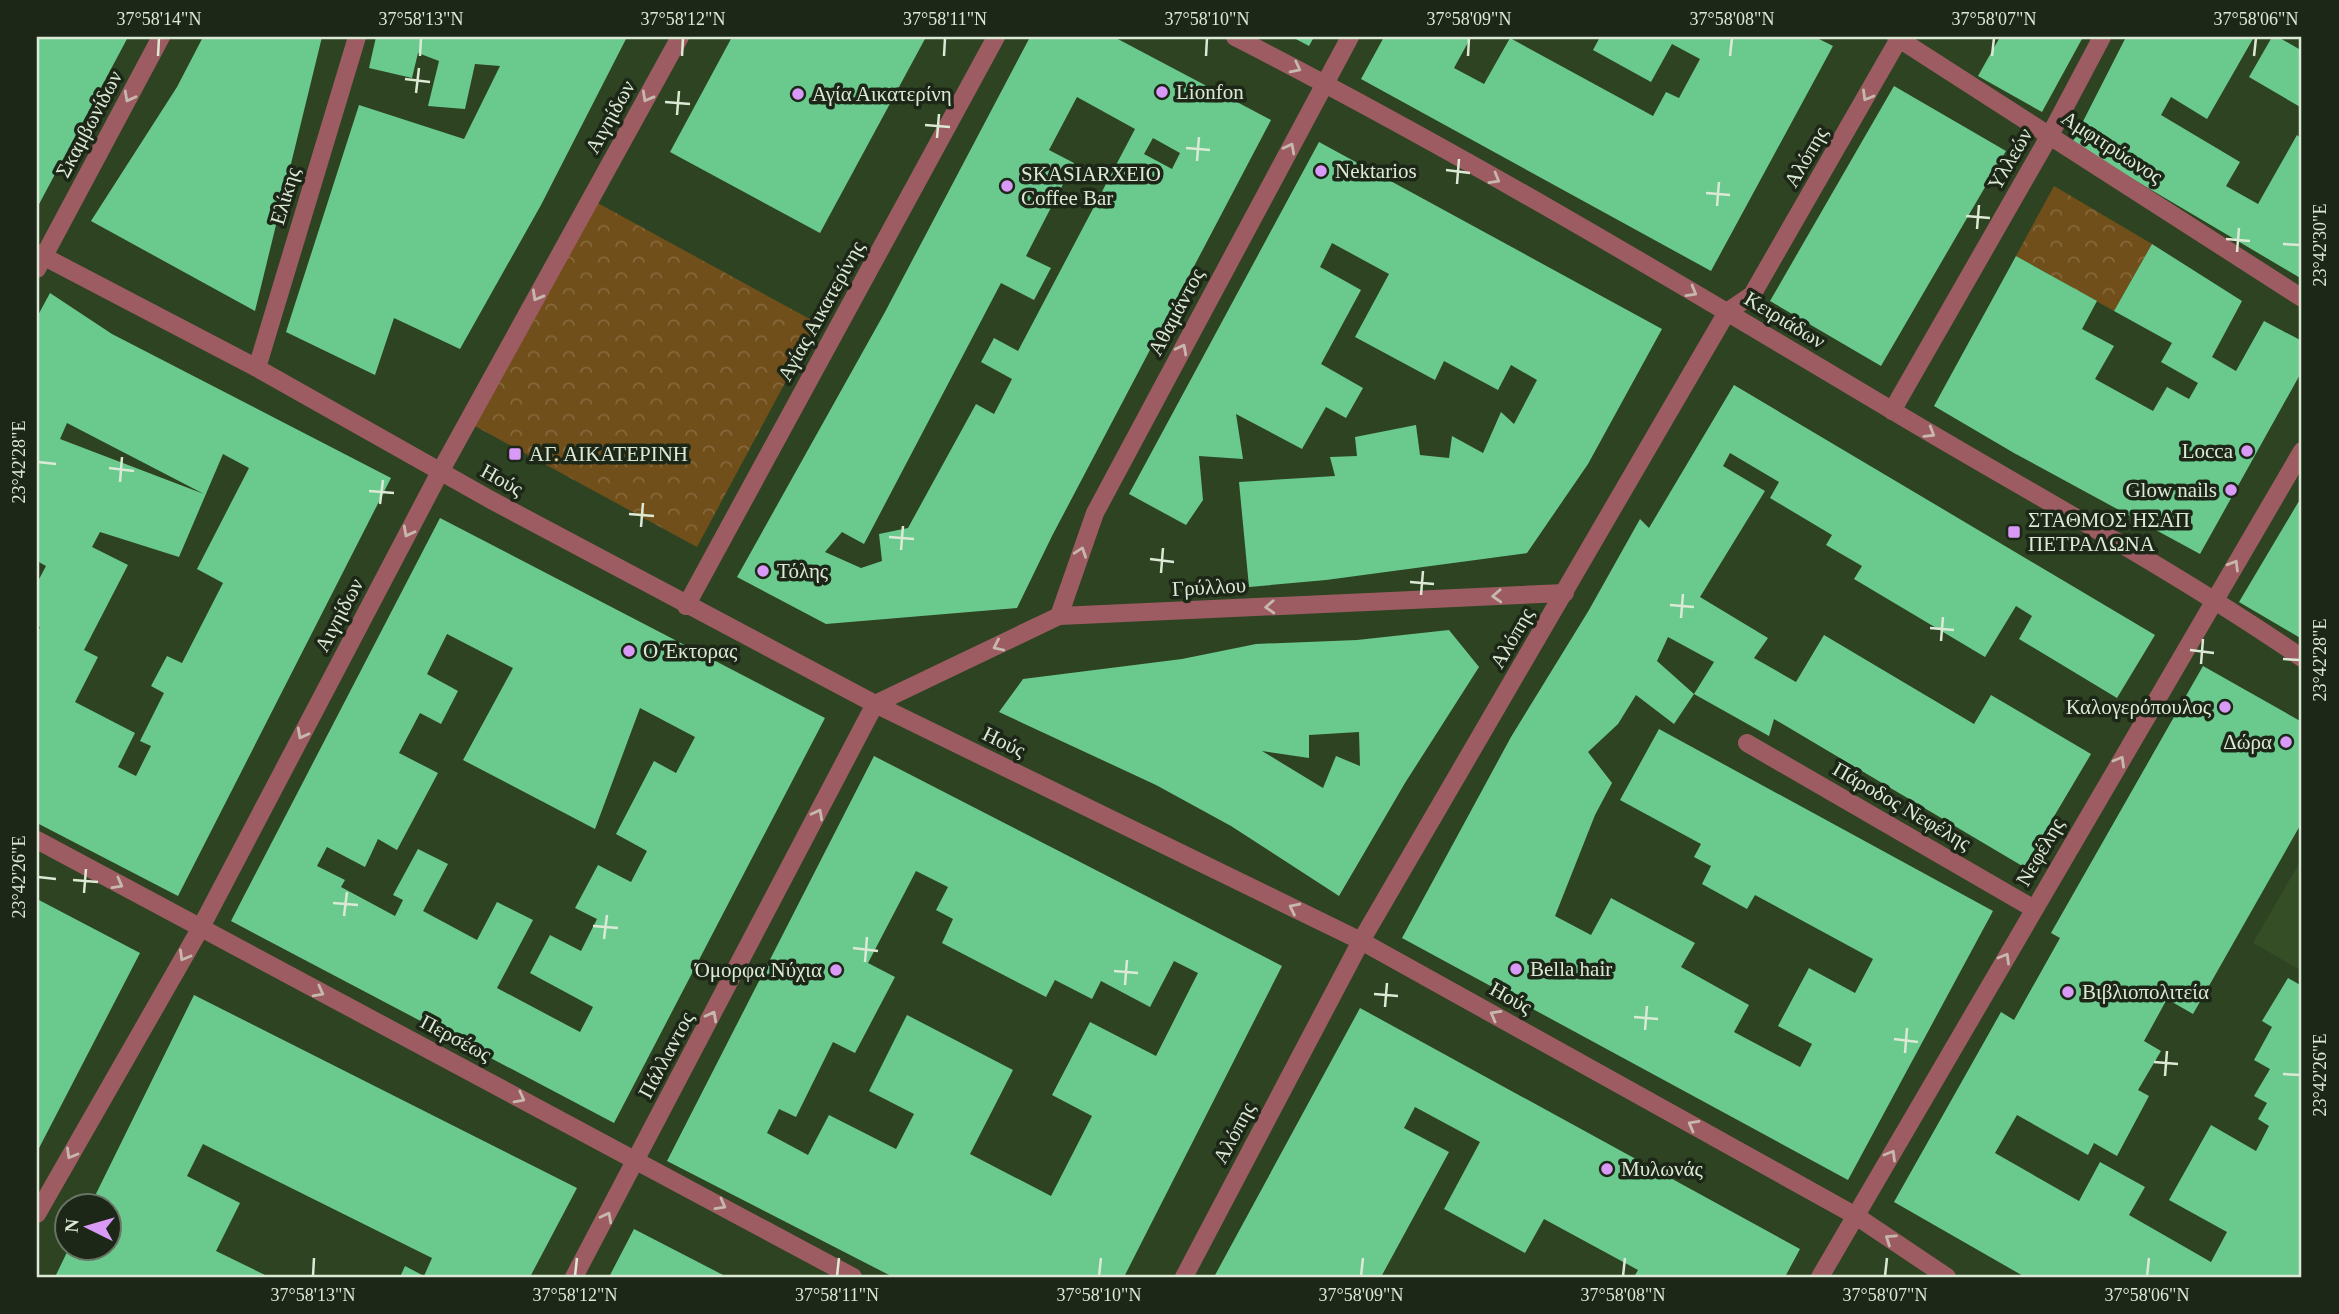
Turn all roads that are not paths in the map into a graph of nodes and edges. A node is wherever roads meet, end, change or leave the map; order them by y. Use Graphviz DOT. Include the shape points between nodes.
graph roads {
  1 [pos="161,37"];
  2 [pos="356,37"];
  3 [pos="680,37"];
  4 [pos="996,37"];
  5 [pos="1236,37"];
  6 [pos="1350,37"];
  7 [pos="1899,37"];
  8 [pos="2102,37"];
  9 [pos="1325,82"];
  10 [pos="2050,135"];
  11 [pos="39,260"];
  12 [pos="2302,298"];
  13 [pos="1727,312"];
  14 [pos="257,368"];
  15 [pos="1892,411"];
  16 [pos="2302,451"];
  17 [pos="440,472"];
  18 [pos="1565,593"];
  19 [pos="2215,598"];
  20 [pos="686,606"];
  21 [pos="1059,616"];
  22 [pos="2302,658"];
  23 [pos="875,704"];
  24 [pos="1747,743"];
  25 [pos="37,840"];
  26 [pos="2034,908"];
  27 [pos="200,929"];
  28 [pos="1361,941"];
  29 [pos="637,1160"];
  30 [pos="37,1214"];
  31 [pos="1856,1216"];
  32 [pos="574,1277"];
  33 [pos="853,1277"];
  34 [pos="1184,1277"];
  35 [pos="1820,1277"];
  36 [pos="1947,1277"];
  1 -- 11 [label="street, Σκαμβωνίδων, one-way"];
  2 -- 14 [label="street, Ελίκης"];
  3 -- 17 [label="street, Αιγηίδων, one-way"];
  4 -- 20 [label="street, Αγίας Αικατερίνης"];
  5 -- 9 [label="street, Κειριάδων, one-way"];
  6 -- 9 [label="street, Αθαμάντος"];
  7 -- 10 [label="street, Αμφιτρύωνος"];
  7 -- 13 [label="street, Αλόπης, one-way" via="1752,295"];
  8 -- 10 [label="street, Υλλεών"];
  9 -- 13 [label="street, Κειριάδων, one-way"];
  21 -- 9 [label="street, Αθαμάντος, one-way" via="1095,513"];
  10 -- 12 [label="street, Αμφιτρύωνος"];
  10 -- 15 [label="street, Υλλεών"];
  11 -- 14 [label="street, Ηούς"];
  13 -- 15 [label="street, Κειριάδων"];
  13 -- 18 [label="street, Αλόπης"];
  14 -- 17 [label="street, Ηούς"];
  15 -- 19 [label="street, Κειριάδων, one-way"];
  19 -- 16 [label="street, Νεφέλης, one-way"];
  17 -- 20 [label="street, Ηούς"];
  17 -- 27 [label="street, Αιγηίδων, one-way"];
  18 -- 21 [label="street, Γρύλλου, one-way"];
  18 -- 28 [label="street, Αλόπης"];
  19 -- 22 [label="street, Κειριάδων"];
  26 -- 19 [label="street, Νεφέλης, one-way"];
  20 -- 23 [label="street, Ηούς"];
  21 -- 23 [label="street, Γρύλλου, one-way"];
  28 -- 23 [label="street, Ηούς, one-way"];
  29 -- 23 [label="street, Πάλλαντος, one-way"];
  24 -- 26 [label="street, Πάροδος Νεφέλης"];
  25 -- 27 [label="street, Περσέως, one-way"];
  31 -- 26 [label="street, Νεφέλης, one-way"];
  27 -- 29 [label="street, Περσέως, one-way"];
  27 -- 30 [label="street, Αιγηίδων, one-way"];
  31 -- 28 [label="street, Ηούς, one-way"];
  28 -- 34 [label="street, Αλόπης"];
  32 -- 29 [label="street, Πάλλαντος, one-way"];
  29 -- 33 [label="street, Περσέως, one-way"];
  31 -- 35 [label="street, Νεφέλης"];
  36 -- 31 [label="street, Ηούς, one-way"];
}
